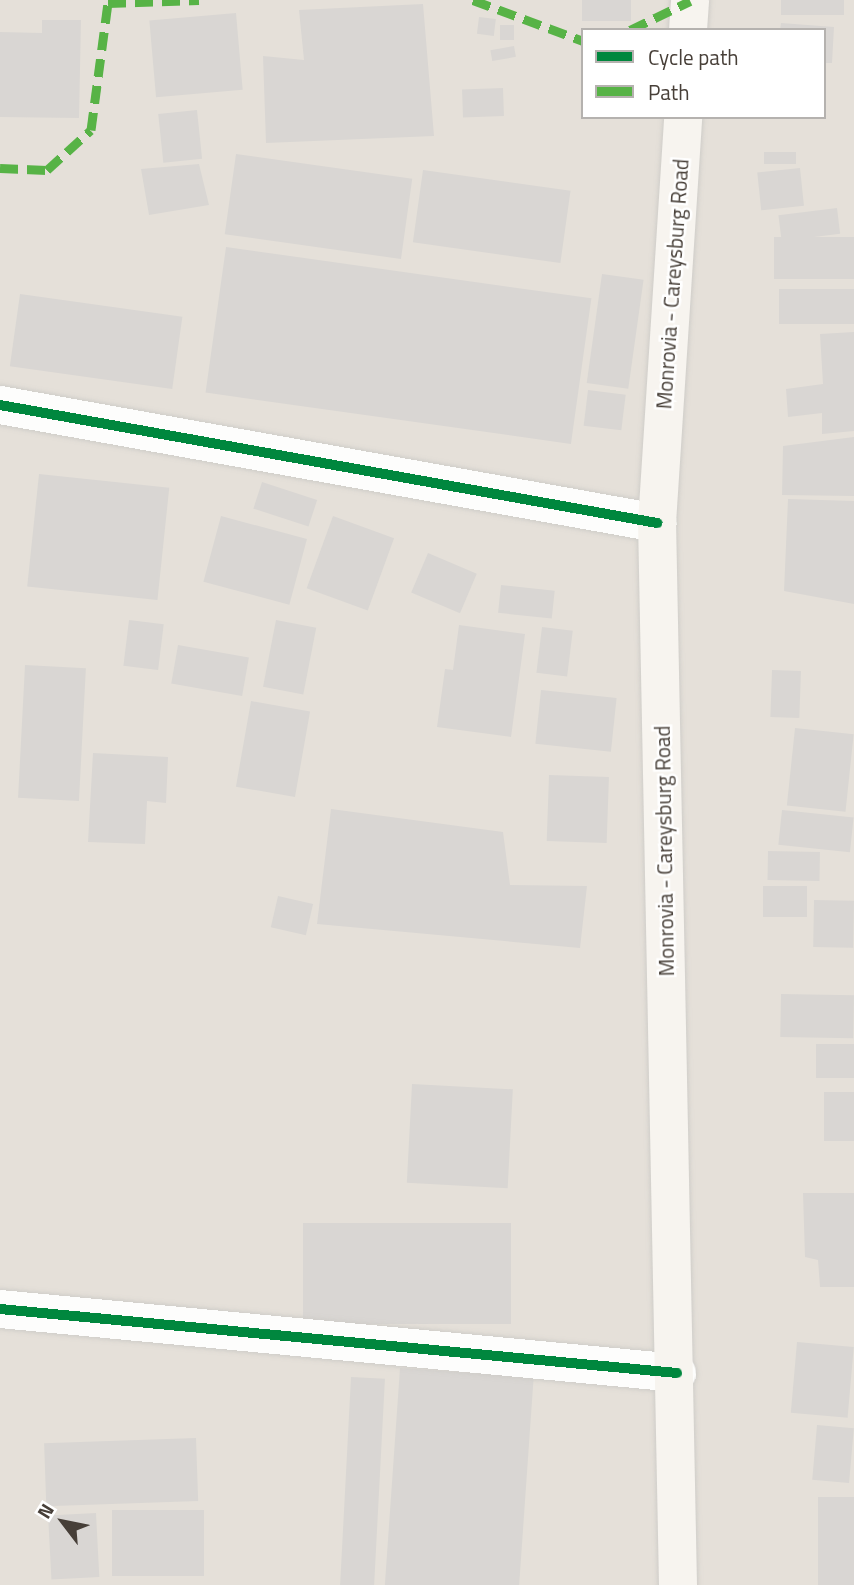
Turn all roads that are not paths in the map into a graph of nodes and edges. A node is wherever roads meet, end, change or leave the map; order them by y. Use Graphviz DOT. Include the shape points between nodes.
graph roads {
  1 [pos="690,0"];
  2 [pos="688,28"];
  3 [pos="683,119"];
  4 [pos="0,405"];
  5 [pos="657,523"];
  6 [pos="0,1309"];
  7 [pos="677,1373"];
  8 [pos="678,1585"];
  1 -- 2 [label="main road"];
  3 -- 5 [label="main road, Monrovia - Careysburg Road"];
  4 -- 5 [label="street"];
  5 -- 7 [label="main road, Monrovia - Careysburg Road"];
  6 -- 7 [label="street"];
  7 -- 8 [label="main road, Monrovia - Careysburg Road"];
}
